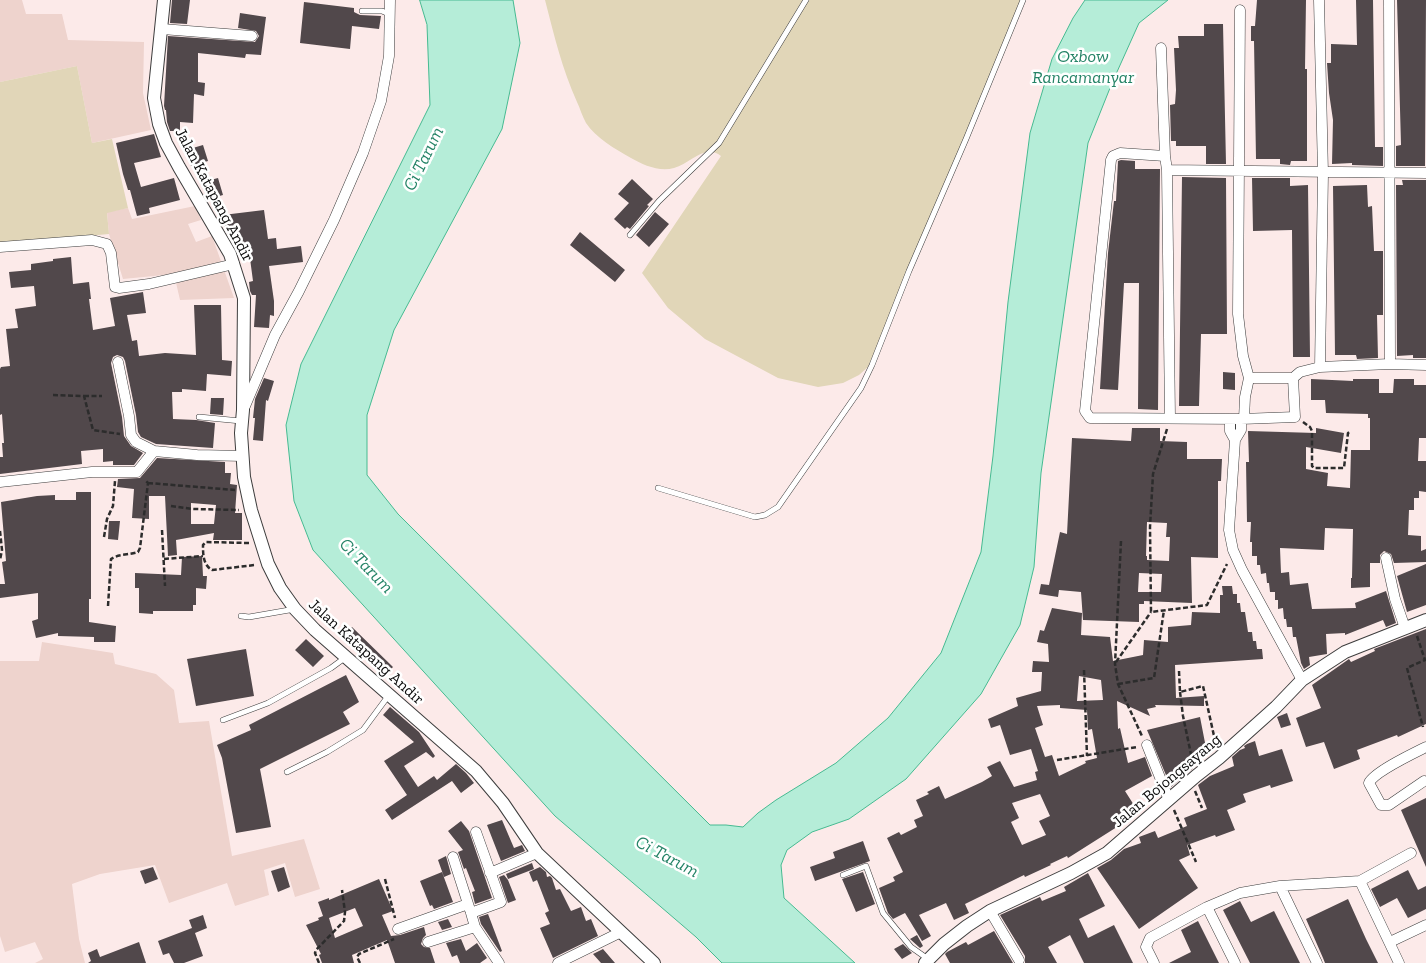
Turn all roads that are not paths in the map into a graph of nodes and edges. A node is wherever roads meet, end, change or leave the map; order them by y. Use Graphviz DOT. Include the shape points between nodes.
graph roads {
  1 [pos="164,0"];
  2 [pos="390,0"];
  3 [pos="806,0"];
  4 [pos="1023,0"];
  5 [pos="1319,0"];
  6 [pos="1389,0"];
  7 [pos="1240,10"];
  8 [pos="362,11"];
  9 [pos="389,14"];
  10 [pos="162,29"];
  11 [pos="252,36"];
  12 [pos="1161,48"];
  13 [pos="1165,156"];
  14 [pos="1167,170"];
  15 [pos="1240,172"];
  16 [pos="1323,173"];
  17 [pos="1388,173"];
  18 [pos="1426,174"];
  19 [pos="630,235"];
  20 [pos="0,247"];
  21 [pos="234,264"];
  22 [pos="118,362"];
  23 [pos="1390,364"];
  24 [pos="1426,365"];
  25 [pos="1320,367"];
  26 [pos="1249,378"];
  27 [pos="1293,378"];
  28 [pos="242,415"];
  29 [pos="199,417"];
  30 [pos="1170,418"];
  31 [pos="1238,419"];
  32 [pos="154,452"];
  33 [pos="243,456"];
  34 [pos="0,482"];
  35 [pos="658,488"];
  36 [pos="1386,558"];
  37 [pos="295,609"];
  38 [pos="241,616"];
  39 [pos="1426,620"];
  40 [pos="1409,626"];
  41 [pos="346,656"];
  42 [pos="1302,680"];
  43 [pos="389,695"];
  44 [pos="223,720"];
  45 [pos="1147,745"];
  46 [pos="1426,747"];
  47 [pos="287,772"];
  48 [pos="1424,781"];
  49 [pos="1169,800"];
  50 [pos="476,832"];
  51 [pos="537,853"];
  52 [pos="1411,854"];
  53 [pos="453,857"];
  54 [pos="490,873"];
  55 [pos="842,875"];
  56 [pos="1360,881"];
  57 [pos="1280,886"];
  58 [pos="1207,907"];
  59 [pos="470,909"];
  60 [pos="990,911"];
  61 [pos="1426,925"];
  62 [pos="475,927"];
  63 [pos="398,929"];
  64 [pos="621,932"];
  65 [pos="428,942"];
  66 [pos="1390,942"];
  67 [pos="573,960"];
  68 [pos="1019,960"];
  69 [pos="929,962"];
  70 [pos="499,963"];
  71 [pos="558,963"];
  72 [pos="654,963"];
  73 [pos="1154,963"];
  74 [pos="1235,963"];
  75 [pos="1317,963"];
  76 [pos="1399,963"];
  1 -- 10 [label="street, Jalan Katapang Andir"];
  2 -- 9 [label="street"];
  3 -- 19 [label="lane" via="719,143 658,200"];
  4 -- 35 [label="lane" via="865,380 778,507 755,517"];
  5 -- 16 [label="street"];
  6 -- 17 [label="street"];
  7 -- 15 [label="street"];
  8 -- 9 [label="lane"];
  9 -- 28 [label="street" via="389,56 381,101 363,153 334,220 275,335"];
  10 -- 11 [label="street"];
  10 -- 21 [label="street, Jalan Katapang Andir" via="154,98 159,124 179,168"];
  12 -- 13 [label="street"];
  13 -- 14 [label="street"];
  13 -- 30 [label="street" via="1120,153 1111,160 1085,411 1090,418"];
  14 -- 15 [label="street"];
  14 -- 30 [label="street"];
  15 -- 16 [label="street"];
  15 -- 26 [label="street" via="1238,314"];
  16 -- 17 [label="street"];
  16 -- 25 [label="street"];
  17 -- 18 [label="street"];
  17 -- 23 [label="street"];
  20 -- 21 [label="street" via="92,240 107,244 114,286 119,288"];
  21 -- 28 [label="street, Jalan Katapang Andir" via="244,298"];
  22 -- 32 [label="street" via="131,435 136,442"];
  23 -- 24 [label="street"];
  23 -- 25 [label="street"];
  25 -- 27 [label="street" via="1300,372"];
  26 -- 27 [label="street"];
  26 -- 31 [label="street"];
  27 -- 31 [label="street" via="1295,417"];
  28 -- 29 [label="lane"];
  28 -- 33 [label="street, Jalan Katapang Andir"];
  30 -- 31 [label="street"];
  31 -- 42 [label="street" via="1241,430 1235,440 1229,530 1233,550"];
  32 -- 33 [label="street"];
  32 -- 34 [label="street" via="137,472 92,472"];
  33 -- 37 [label="street, Jalan Katapang Andir" via="247,491 260,543 280,588"];
  36 -- 40 [label="street" via="1395,599"];
  37 -- 38 [label="lane"];
  37 -- 41 [label="street, Jalan Katapang Andir"];
  39 -- 40 [label="street, Jalan Bojongsayang"];
  40 -- 42 [label="street, Jalan Bojongsayang" via="1345,652"];
  41 -- 43 [label="street, Jalan Katapang Andir"];
  41 -- 44 [label="lane" via="331,668 268,703"];
  42 -- 49 [label="street, Jalan Bojongsayang" via="1276,707"];
  43 -- 47 [label="lane" via="363,730"];
  43 -- 51 [label="street, Jalan Katapang Andir" via="481,776"];
  45 -- 49 [label="street"];
  46 -- 48 [label="street" via="1387,768 1369,783 1381,805 1389,805"];
  49 -- 60 [label="street, Jalan Bojongsayang" via="1107,853"];
  50 -- 54 [label="street"];
  51 -- 54 [label="street"];
  51 -- 64 [label="street, Jalan Katapang Andir"];
  52 -- 56 [label="street"];
  53 -- 59 [label="street"];
  54 -- 59 [label="street" via="501,902"];
  55 -- 69 [label="lane" via="866,866 883,913 911,947"];
  56 -- 57 [label="street"];
  56 -- 66 [label="street"];
  57 -- 58 [label="street" via="1240,893"];
  57 -- 75 [label="street"];
  58 -- 73 [label="street" via="1150,938 1146,947"];
  58 -- 74 [label="street"];
  59 -- 62 [label="street"];
  59 -- 63 [label="street"];
  60 -- 68 [label="street"];
  60 -- 69 [label="street, Jalan Bojongsayang" via="960,932"];
  61 -- 66 [label="street"];
  62 -- 65 [label="street"];
  62 -- 70 [label="street"];
  64 -- 67 [label="street"];
  64 -- 72 [label="street, Jalan Katapang Andir"];
  66 -- 76 [label="street"];
  67 -- 71 [label="street"];
}
